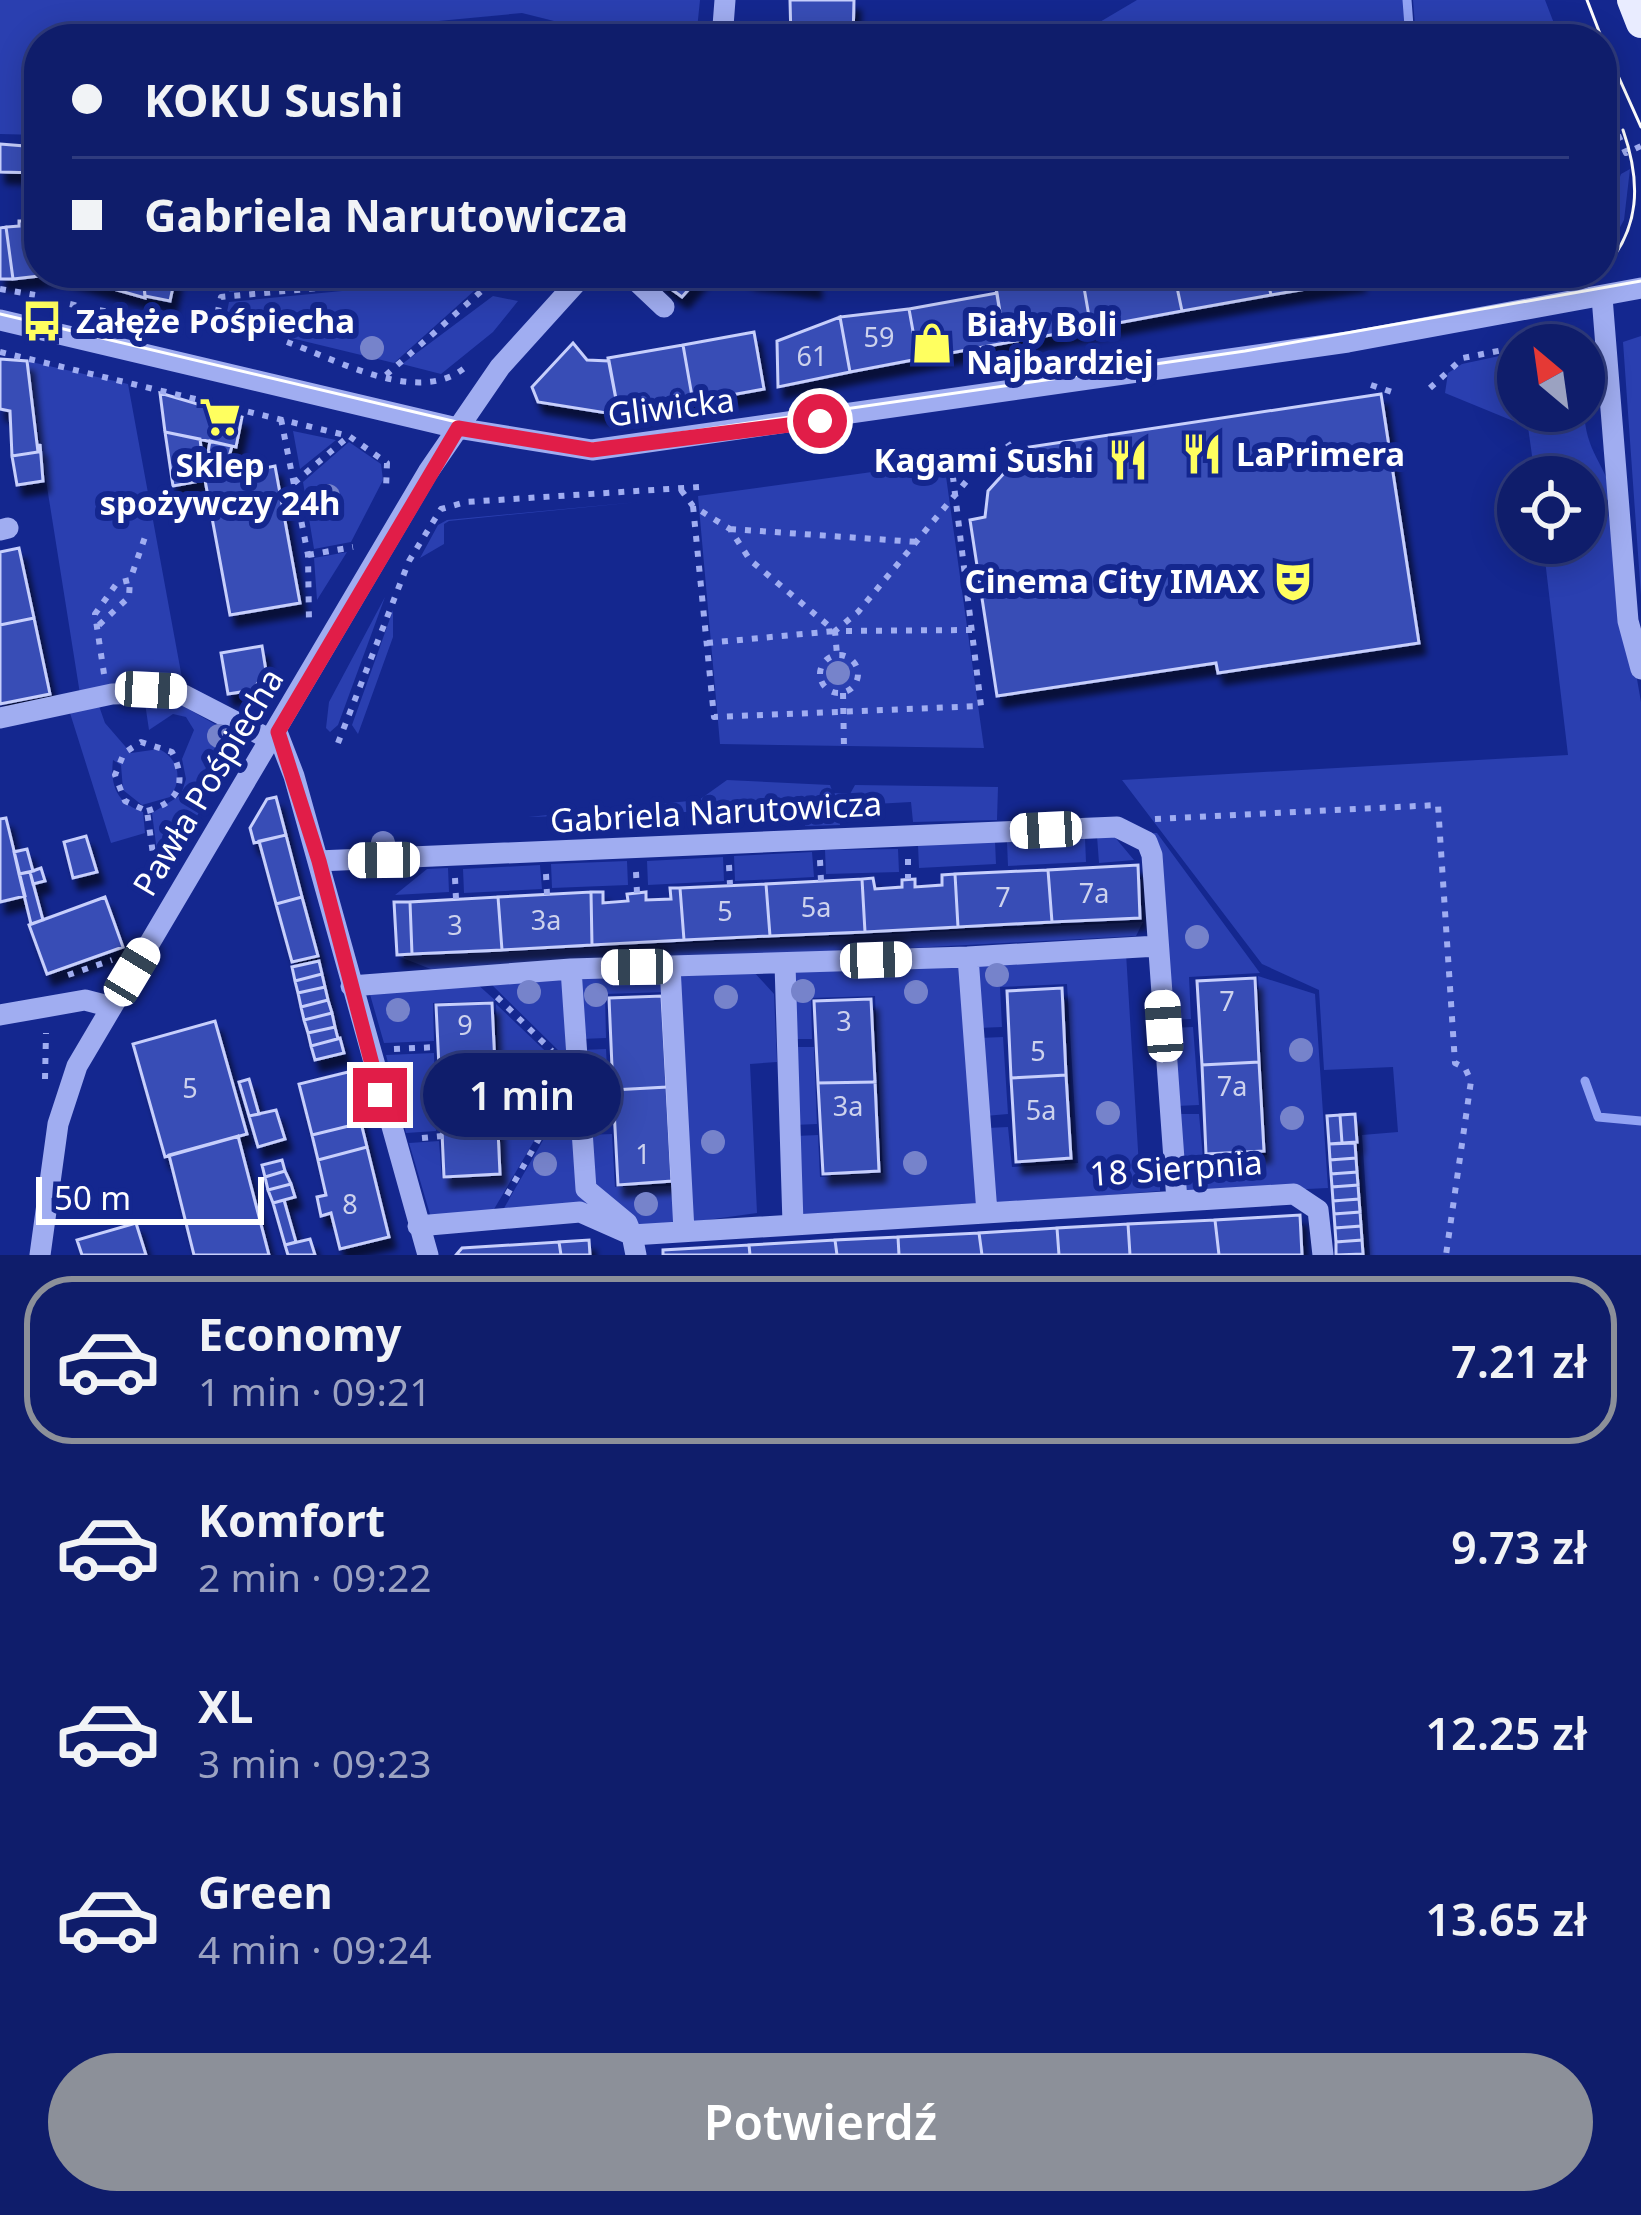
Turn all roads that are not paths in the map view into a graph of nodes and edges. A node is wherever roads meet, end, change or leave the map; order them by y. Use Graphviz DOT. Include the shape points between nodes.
graph roads {
  1 [pos="1632,0"];
  2 [pos="1641,23"];
  3 [pos="572,288"];
  4 [pos="644,288"];
  5 [pos="1641,288"];
  6 [pos="1602,297"];
  7 [pos="664,307"];
  8 [pos="0,320"];
  9 [pos="458,428"];
  10 [pos="1641,669"];
  11 [pos="0,718"];
  12 [pos="274,736"];
  13 [pos="319,861"];
  14 [pos="1158,946"];
  15 [pos="968,957"];
  16 [pos="785,964"];
  17 [pos="670,966"];
  18 [pos="572,969"];
  19 [pos="351,986"];
  20 [pos="112,1007"];
  21 [pos="0,1015"];
  22 [pos="1178,1201"];
  23 [pos="988,1213"];
  24 [pos="794,1224"];
  25 [pos="418,1226"];
  26 [pos="684,1231"];
  27 [pos="634,1245"];
  28 [pos="40,1255"];
  29 [pos="428,1255"];
  30 [pos="1323,1255"];
  1 -- 2 [label="main road"];
  3 -- 9 [label="street, Pawła Pośpiecha"];
  4 -- 7 [label="street"];
  5 -- 6 [label="street, Gliwicka"];
  6 -- 9 [label="street, Gliwicka" via="616,449"];
  6 -- 10 [label="street" via="1628,621"];
  8 -- 9 [label="street, Gliwicka"];
  9 -- 12 [label="street, Pawła Pośpiecha"];
  11 -- 12 [label="street" via="112,694 178,692"];
  12 -- 13 [label="street"];
  12 -- 20 [label="street, Pawła Pośpiecha"];
  13 -- 14 [label="street, Gabriela Narutowicza" via="1117,827 1147,842 1152,855"];
  13 -- 19 [label="street"];
  14 -- 15 [label="street"];
  14 -- 22 [label="street"];
  15 -- 16 [label="street"];
  15 -- 23 [label="street"];
  16 -- 17 [label="street"];
  16 -- 24 [label="street"];
  17 -- 18 [label="street"];
  17 -- 26 [label="street"];
  18 -- 19 [label="street"];
  18 -- 27 [label="street" via="586,1189 627,1223"];
  19 -- 25 [label="street"];
  20 -- 21 [label="street" via="85,1000"];
  20 -- 28 [label="street, Pawła Pośpiecha" via="77,1066 58,1124"];
  22 -- 23 [label="street, 18 Sierpnia"];
  22 -- 30 [label="street, 18 Sierpnia" via="1304,1197 1318,1210"];
  23 -- 24 [label="street, 18 Sierpnia"];
  24 -- 26 [label="street, 18 Sierpnia"];
  25 -- 27 [label="street" via="580,1212"];
  25 -- 29 [label="street"];
  26 -- 27 [label="street, 18 Sierpnia"];
}
